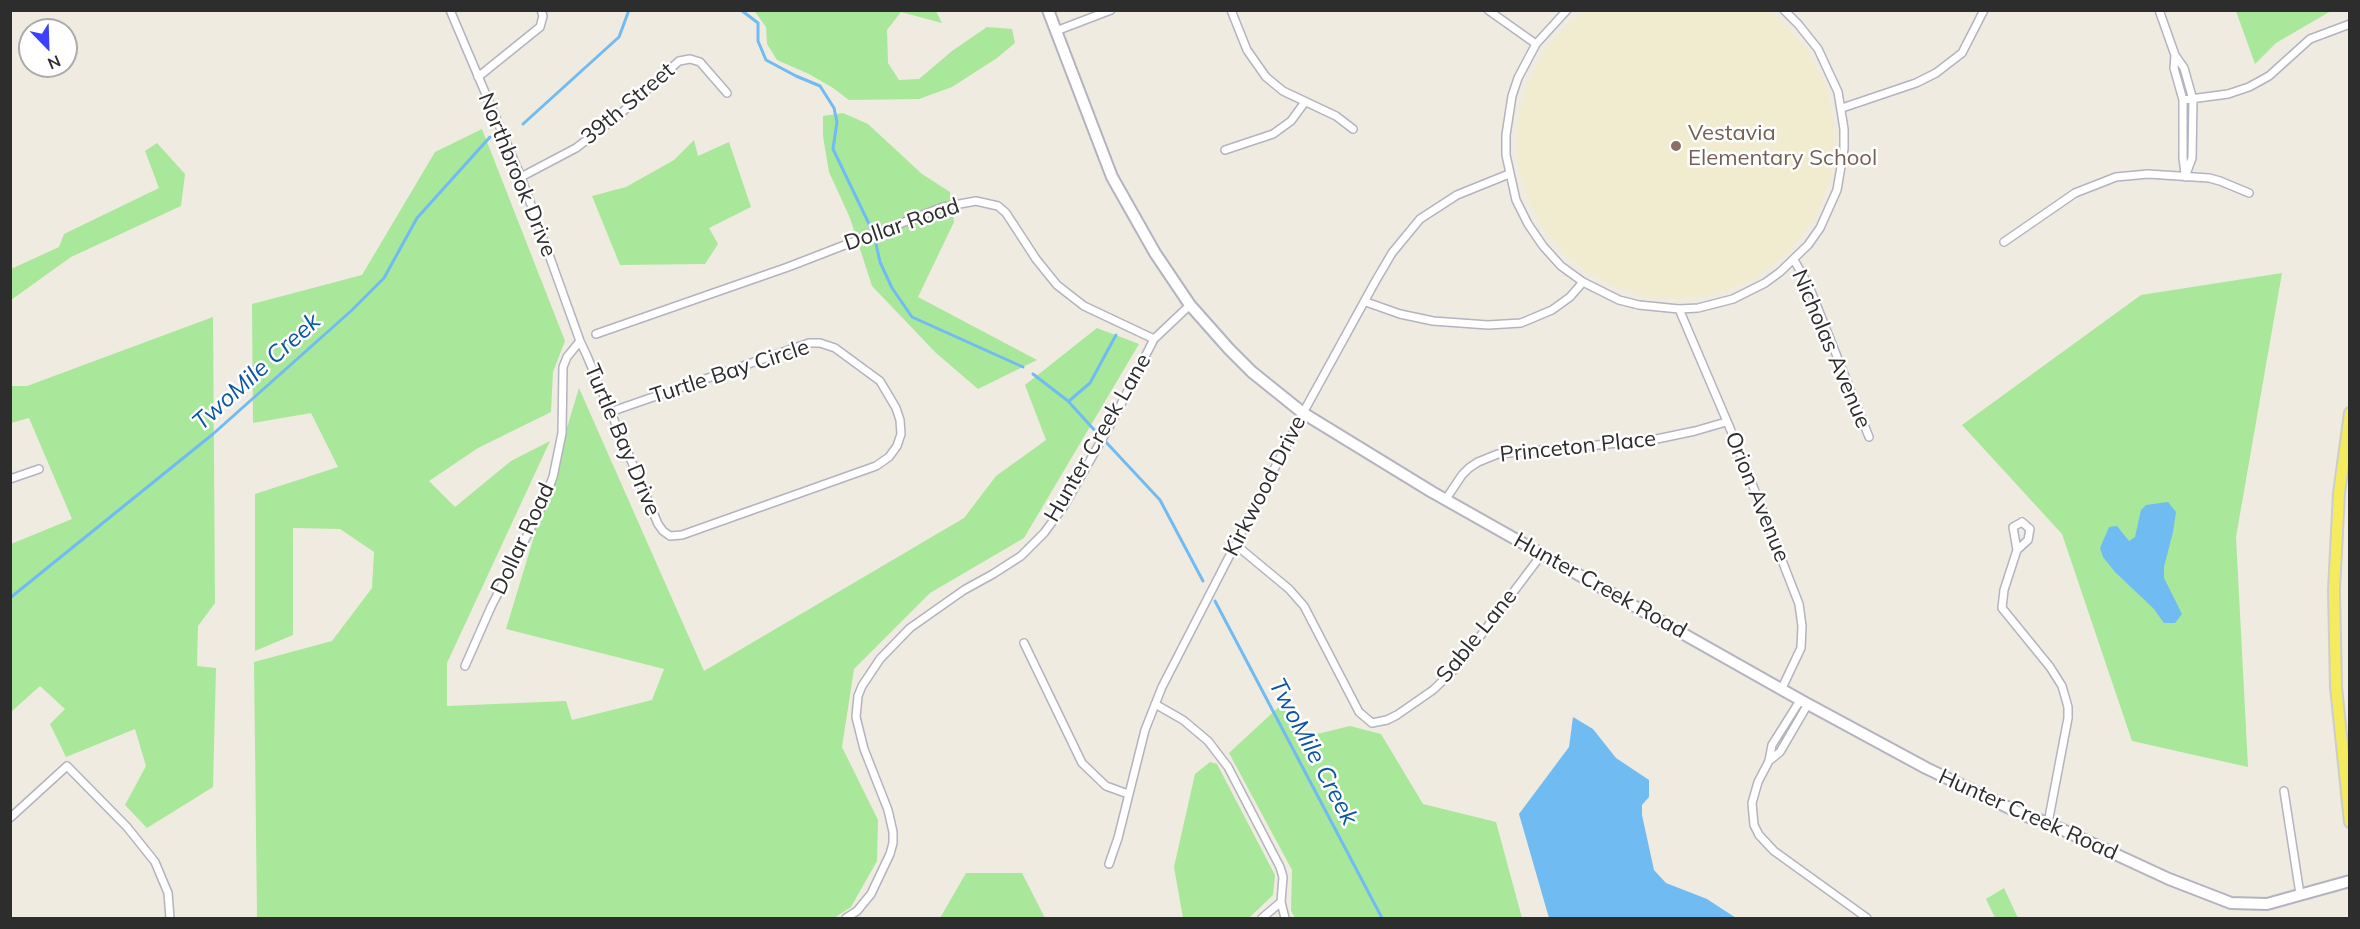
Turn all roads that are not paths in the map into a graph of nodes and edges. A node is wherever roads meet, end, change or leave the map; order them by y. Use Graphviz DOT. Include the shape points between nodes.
graph roads {
  1 [pos="450,10"];
  2 [pos="542,10"];
  3 [pos="1048,10"];
  4 [pos="1111,10"];
  5 [pos="1231,10"];
  6 [pos="1488,10"];
  7 [pos="1567,10"];
  8 [pos="1784,10"];
  9 [pos="1984,10"];
  10 [pos="2159,10"];
  11 [pos="2349,24"];
  12 [pos="1056,32"];
  13 [pos="1536,44"];
  14 [pos="2175,55"];
  15 [pos="478,77"];
  16 [pos="727,93"];
  17 [pos="2183,100"];
  18 [pos="2193,100"];
  19 [pos="1305,102"];
  20 [pos="1842,108"];
  21 [pos="1353,129"];
  22 [pos="1225,150"];
  23 [pos="1509,174"];
  24 [pos="521,177"];
  25 [pos="2185,177"];
  26 [pos="2249,193"];
  27 [pos="2004,243"];
  28 [pos="1794,260"];
  29 [pos="1583,282"];
  30 [pos="1366,302"];
  31 [pos="1190,305"];
  32 [pos="1679,309"];
  33 [pos="596,334"];
  34 [pos="1154,339"];
  35 [pos="580,341"];
  36 [pos="610,412"];
  37 [pos="1303,413"];
  38 [pos="2349,413"];
  39 [pos="1726,422"];
  40 [pos="1869,437"];
  41 [pos="39,469"];
  42 [pos="2345,471"];
  43 [pos="10,479"];
  44 [pos="1446,499"];
  45 [pos="670,536"];
  46 [pos="1236,545"];
  47 [pos="2018,550"];
  48 [pos="1542,554"];
  49 [pos="1024,643"];
  50 [pos="465,666"];
  51 [pos="1782,688"];
  52 [pos="1804,702"];
  53 [pos="1155,704"];
  54 [pos="2347,778"];
  55 [pos="2284,791"];
  56 [pos="1128,795"];
  57 [pos="10,818"];
  58 [pos="2349,822"];
  59 [pos="2048,823"];
  60 [pos="1109,864"];
  61 [pos="2349,881"];
  62 [pos="2300,894"];
  63 [pos="1281,902"];
  64 [pos="865,903"];
  65 [pos="170,918"];
  66 [pos="846,918"];
  67 [pos="857,918"];
  68 [pos="1262,918"];
  69 [pos="1285,918"];
  70 [pos="1867,918"];
  1 -- 15 [label="street, Northbrook Drive"];
  2 -- 15 [label="street" via="540,27"];
  3 -- 12 [label="main road, Hunter Creek Road"];
  4 -- 12 [label="street"];
  5 -- 19 [label="street" via="1242,40 1259,68 1275,84"];
  6 -- 13 [label="street"];
  7 -- 13 [label="street"];
  8 -- 20 [label="street" via="1818,49 1833,77"];
  9 -- 20 [label="street" via="1962,53 1936,73"];
  10 -- 14 [label="street"];
  11 -- 18 [label="street" via="2310,39 2269,76 2249,87"];
  12 -- 31 [label="main road, Hunter Creek Road" via="1112,177 1138,226"];
  13 -- 23 [label="street" via="1509,106"];
  14 -- 17 [label="street" via="2174,68"];
  14 -- 18 [label="street" via="2184,68"];
  15 -- 24 [label="street, Northbrook Drive"];
  16 -- 24 [label="street, 39th Street" via="700,62 679,61 576,148"];
  17 -- 18 [label="street"];
  17 -- 25 [label="street"];
  18 -- 25 [label="street" via="2192,158"];
  19 -- 21 [label="street"];
  19 -- 22 [label="street" via="1291,121 1273,134"];
  20 -- 28 [label="street" via="1844,149 1837,190 1820,228"];
  23 -- 29 [label="street" via="1516,200 1543,246"];
  23 -- 30 [label="street, Kirkwood Drive" via="1457,195 1420,219 1392,253"];
  24 -- 35 [label="street, Northbrook Drive"];
  25 -- 26 [label="street" via="2220,181"];
  25 -- 27 [label="street" via="2148,174 2095,183 2056,204"];
  28 -- 32 [label="street" via="1765,283 1741,295 1715,304"];
  28 -- 40 [label="street, Nicholas Avenue" via="1809,286"];
  29 -- 30 [label="street" via="1570,297 1542,316 1521,323 1432,321"];
  29 -- 32 [label="street" via="1619,300"];
  30 -- 37 [label="street, Kirkwood Drive"];
  31 -- 34 [label="street"];
  31 -- 37 [label="main road, Hunter Creek Road" via="1252,372"];
  32 -- 39 [label="street, Orion Avenue"];
  33 -- 34 [label="street, Dollar Road" via="788,267 932,211 976,201 998,206 1006,213 1057,285 1084,306"];
  34 -- 64 [label="street, Hunter Creek Lane" via="1113,420 1044,533 1021,556 910,628 880,659 862,686 856,706 861,738 893,832 890,854"];
  35 -- 36 [label="street, Turtle Bay Drive"];
  35 -- 50 [label="street, Dollar Road" via="563,367 562,434 553,477"];
  36 -- 45 [label="street, Turtle Bay Drive" via="658,524"];
  36 -- 45 [label="street, Turtle Bay Circle" via="820,343 835,348 880,381 896,408 901,434 897,446 876,466"];
  37 -- 44 [label="main road, Hunter Creek Road"];
  37 -- 46 [label="street, Kirkwood Drive"];
  38 -- 42 [label="main road"];
  39 -- 44 [label="street, Princeton Place" via="1652,440 1498,454 1469,468"];
  39 -- 51 [label="street, Orion Avenue" via="1799,604 1801,648"];
  41 -- 43 [label="street"];
  42 -- 54 [label="main road" via="2335,558 2334,623 2336,687"];
  44 -- 48 [label="main road, Hunter Creek Road"];
  46 -- 48 [label="street, Sable Lane" via="1304,606 1359,712 1372,723 1397,716 1457,667"];
  46 -- 53 [label="street, Kirkwood Drive"];
  47 -- 59 [label="street" via="2002,608 2050,667 2062,686 2068,707"];
  48 -- 51 [label="main road, Hunter Creek Road"];
  49 -- 56 [label="street" via="1082,763 1106,786"];
  51 -- 52 [label="main road, Hunter Creek Road"];
  52 -- 59 [label="main road, Hunter Creek Road" via="1926,768"];
  52 -- 70 [label="street" via="1780,752 1758,782 1752,803 1754,825 1774,851"];
  53 -- 56 [label="street, Kirkwood Drive"];
  53 -- 63 [label="street" via="1208,741 1228,767 1280,867"];
  54 -- 58 [label="main road"];
  55 -- 62 [label="street"];
  56 -- 60 [label="street, Kirkwood Drive"];
  57 -- 65 [label="street" via="67,766 149,852 165,882"];
  59 -- 62 [label="main road, Hunter Creek Road" via="2231,903 2267,904"];
  61 -- 62 [label="main road, Hunter Creek Road"];
  63 -- 68 [label="street"];
  63 -- 69 [label="street"];
  64 -- 66 [label="street, Hunter Creek Lane"];
  64 -- 67 [label="street, Hunter Creek Lane"];
}
